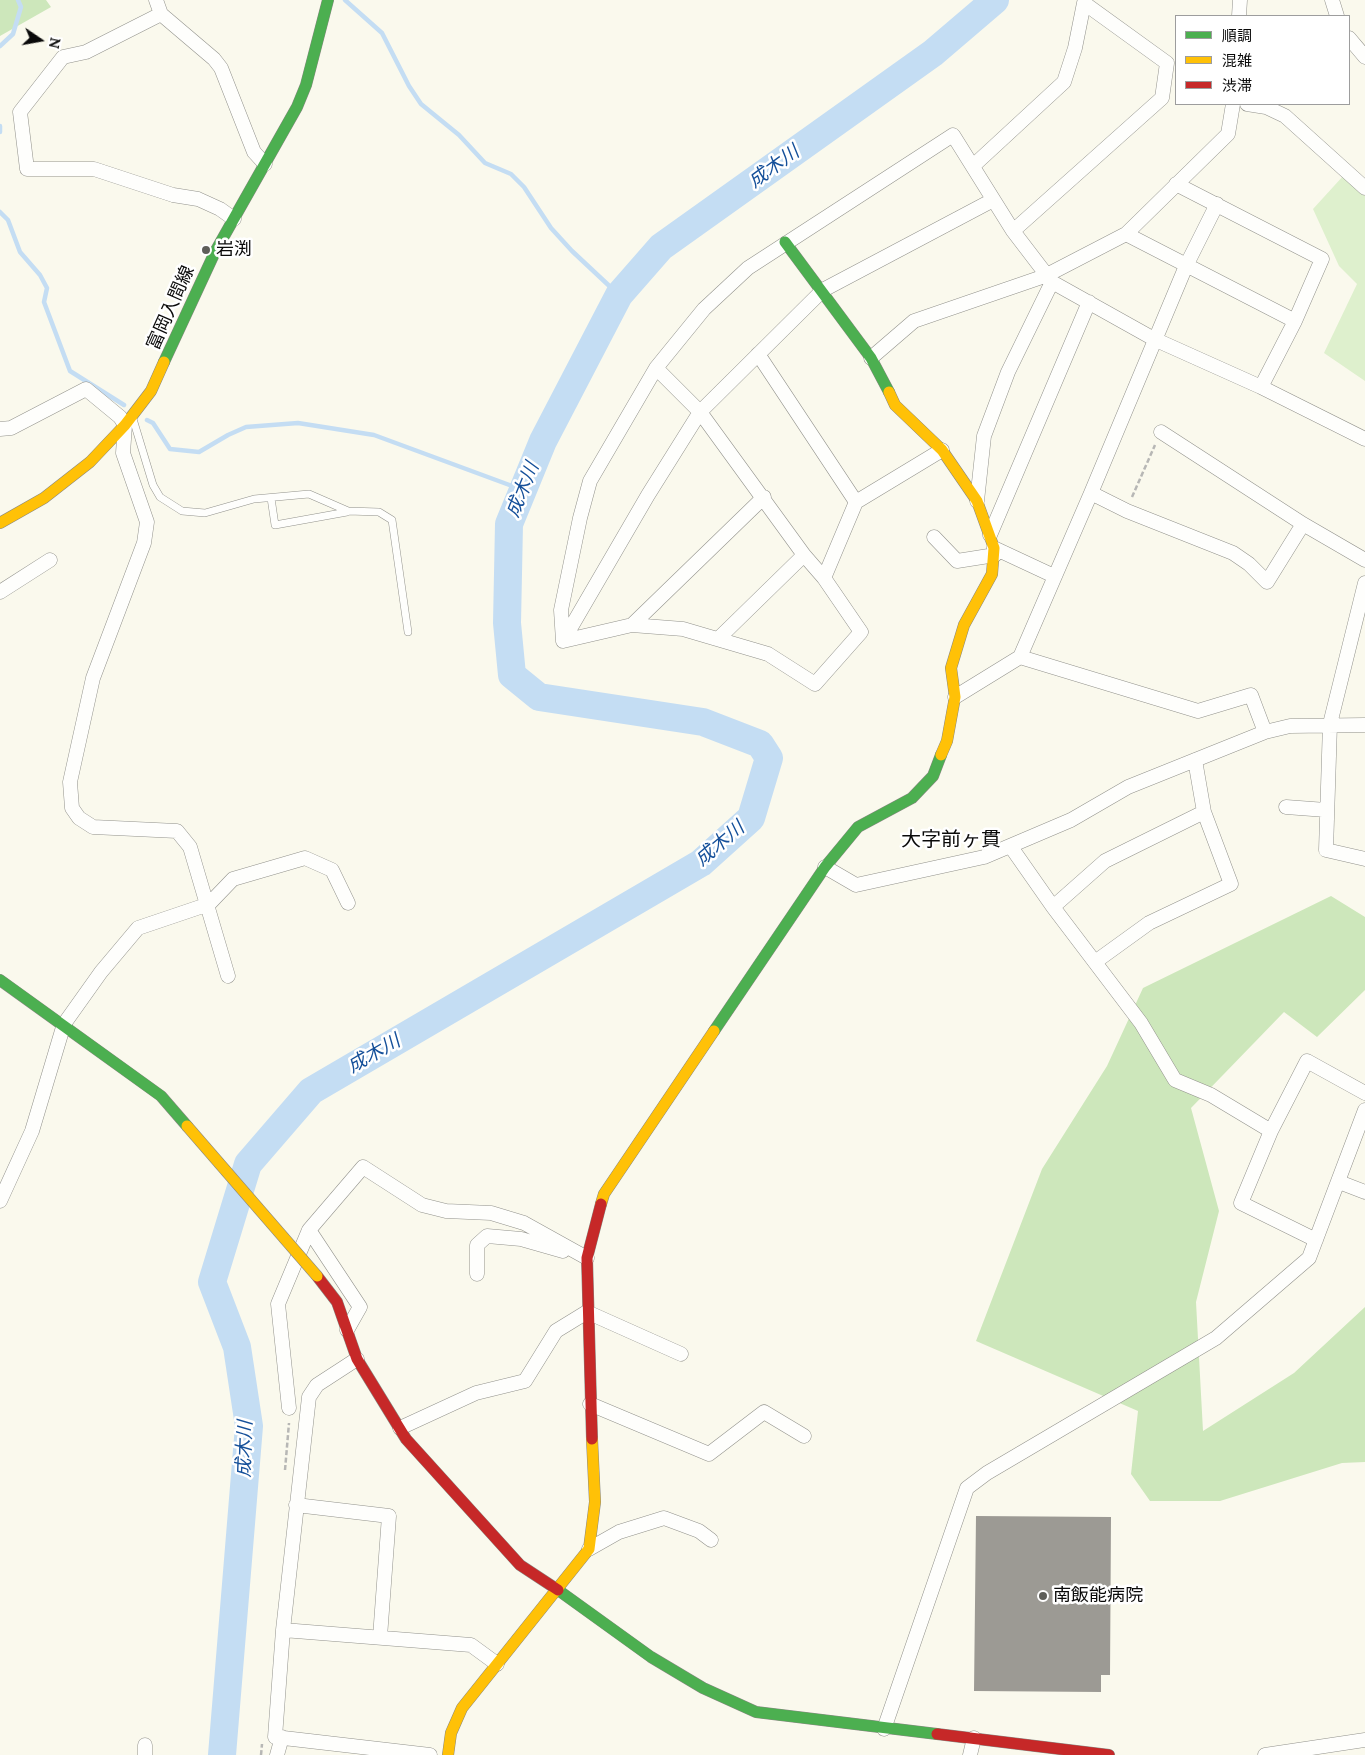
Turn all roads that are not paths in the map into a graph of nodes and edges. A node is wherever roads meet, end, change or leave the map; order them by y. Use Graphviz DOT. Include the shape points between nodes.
graph roads {
  1 [pos="156,0"];
  2 [pos="1240,0"];
  3 [pos="1332,0"];
  4 [pos="328,2"];
  5 [pos="162,14"];
  6 [pos="1239,15"];
  7 [pos="1338,15"];
  8 [pos="1350,39"];
  9 [pos="1365,58"];
  10 [pos="1162,98"];
  11 [pos="1175,98"];
  12 [pos="1233,105"];
  13 [pos="1253,105"];
  14 [pos="265,164"];
  15 [pos="973,166"];
  16 [pos="1176,184"];
  17 [pos="1365,188"];
  18 [pos="993,200"];
  19 [pos="1217,204"];
  20 [pos="234,219"];
  21 [pos="1013,231"];
  22 [pos="1126,234"];
  23 [pos="785,242"];
  24 [pos="1186,266"];
  25 [pos="1049,279"];
  26 [pos="823,290"];
  27 [pos="1089,302"];
  28 [pos="1295,321"];
  29 [pos="1154,339"];
  30 [pos="758,354"];
  31 [pos="871,358"];
  32 [pos="656,368"];
  33 [pos="1261,387"];
  34 [pos="700,412"];
  35 [pos="129,420"];
  36 [pos="0,429"];
  37 [pos="1161,432"];
  38 [pos="1365,439"];
  39 [pos="942,450"];
  40 [pos="1092,493"];
  41 [pos="764,497"];
  42 [pos="271,498"];
  43 [pos="977,501"];
  44 [pos="856,502"];
  45 [pos="348,512"];
  46 [pos="0,523"];
  47 [pos="1303,524"];
  48 [pos="934,537"];
  49 [pos="993,546"];
  50 [pos="804,555"];
  51 [pos="50,560"];
  52 [pos="1365,560"];
  53 [pos="1054,576"];
  54 [pos="824,578"];
  55 [pos="1365,583"];
  56 [pos="0,592"];
  57 [pos="632,625"];
  58 [pos="408,632"];
  59 [pos="718,638"];
  60 [pos="563,641"];
  61 [pos="1020,657"];
  62 [pos="955,697"];
  63 [pos="1330,724"];
  64 [pos="1365,725"];
  65 [pos="1266,732"];
  66 [pos="1195,760"];
  67 [pos="1286,807"];
  68 [pos="1326,810"];
  69 [pos="1204,812"];
  70 [pos="1011,847"];
  71 [pos="1365,859"];
  72 [pos="825,867"];
  73 [pos="348,903"];
  74 [pos="209,904"];
  75 [pos="1053,907"];
  76 [pos="1095,962"];
  77 [pos="228,976"];
  78 [pos="0,980"];
  79 [pos="64,1024"];
  80 [pos="1365,1093"];
  81 [pos="1365,1110"];
  82 [pos="1271,1131"];
  83 [pos="1339,1182"];
  84 [pos="1365,1192"];
  85 [pos="0,1201"];
  86 [pos="309,1230"];
  87 [pos="1316,1240"];
  88 [pos="587,1258"];
  89 [pos="477,1274"];
  90 [pos="587,1312"];
  91 [pos="347,1330"];
  92 [pos="681,1354"];
  93 [pos="357,1359"];
  94 [pos="590,1404"];
  95 [pos="289,1408"];
  96 [pos="400,1428"];
  97 [pos="804,1436"];
  98 [pos="296,1505"];
  99 [pos="711,1540"];
  100 [pos="589,1548"];
  101 [pos="557,1589"];
  102 [pos="283,1630"];
  103 [pos="380,1637"];
  104 [pos="497,1664"];
  105 [pos="884,1729"];
  106 [pos="282,1737"];
  107 [pos="974,1738"];
  108 [pos="1365,1740"];
  109 [pos="1095,1754"];
  110 [pos="277,1755"];
  111 [pos="430,1755"];
  112 [pos="448,1755"];
  113 [pos="970,1755"];
  114 [pos="1109,1755"];
  115 [pos="1264,1755"];
  1 -- 5 [label="street"];
  2 -- 6 [label="street"];
  3 -- 7 [label="street"];
  4 -- 14 [label="street, 富岡入間線" via="306,86"];
  5 -- 14 [label="street" via="221,68 254,152"];
  5 -- 20 [label="street" via="86,52 63,57 20,112 27,169 94,169 173,195 198,199"];
  8 -- 9 [label="street"];
  10 -- 11 [label="street"];
  10 -- 15 [label="street" via="1167,63 1084,2 1064,82"];
  10 -- 21 [label="street"];
  12 -- 16 [label="street" via="1228,134"];
  13 -- 17 [label="street" via="1285,116"];
  14 -- 20 [label="street, 富岡入間線"];
  15 -- 18 [label="street"];
  15 -- 23 [label="street" via="953,135"];
  16 -- 19 [label="street"];
  16 -- 22 [label="street"];
  18 -- 21 [label="street"];
  18 -- 26 [label="street"];
  19 -- 24 [label="street"];
  19 -- 28 [label="street" via="1322,259"];
  20 -- 35 [label="street, 富岡入間線" via="215,252 151,391"];
  21 -- 25 [label="street"];
  22 -- 24 [label="street"];
  22 -- 25 [label="street"];
  23 -- 26 [label="street"];
  23 -- 32 [label="street" via="748,268 704,309"];
  24 -- 28 [label="street"];
  24 -- 29 [label="street"];
  25 -- 27 [label="street"];
  25 -- 31 [label="street" via="914,321"];
  25 -- 43 [label="street" via="984,436"];
  26 -- 30 [label="street"];
  26 -- 31 [label="street"];
  27 -- 29 [label="street"];
  27 -- 49 [label="street"];
  28 -- 33 [label="street"];
  29 -- 33 [label="street"];
  29 -- 40 [label="street"];
  30 -- 34 [label="street"];
  30 -- 44 [label="street"];
  31 -- 39 [label="street" via="895,405"];
  32 -- 34 [label="street"];
  32 -- 60 [label="street" via="590,481 560,610"];
  33 -- 38 [label="street"];
  34 -- 41 [label="street"];
  34 -- 60 [label="street"];
  35 -- 36 [label="street" via="120,417 86,389 11,428"];
  35 -- 42 [label="lane" via="153,485 160,497 172,505 192,513 205,513 254,499"];
  35 -- 46 [label="street, 富岡入間線" via="90,462 66,482"];
  35 -- 74 [label="street" via="123,452 147,522 144,543 93,678 70,782 72,808 93,827 177,831 190,847"];
  37 -- 47 [label="street"];
  39 -- 43 [label="street"];
  39 -- 44 [label="street"];
  40 -- 47 [label="street" via="1127,511 1233,553 1267,582"];
  40 -- 53 [label="street"];
  41 -- 50 [label="street"];
  41 -- 57 [label="street"];
  42 -- 45 [label="lane" via="308,494"];
  42 -- 45 [label="lane" via="275,525"];
  43 -- 49 [label="street"];
  44 -- 54 [label="street"];
  45 -- 58 [label="lane" via="379,512 392,520"];
  47 -- 52 [label="street"];
  48 -- 49 [label="street" via="957,561"];
  49 -- 53 [label="street"];
  49 -- 62 [label="street" via="992,574 964,626 951,668"];
  50 -- 54 [label="street"];
  50 -- 59 [label="street"];
  51 -- 56 [label="street"];
  53 -- 61 [label="street"];
  54 -- 59 [label="street" via="861,632 815,684 768,654"];
  55 -- 63 [label="street"];
  57 -- 59 [label="street" via="683,629"];
  57 -- 60 [label="street"];
  61 -- 62 [label="street"];
  61 -- 65 [label="street" via="1198,711 1251,695"];
  62 -- 72 [label="street" via="947,741 932,776 912,798 858,827"];
  63 -- 64 [label="street"];
  63 -- 65 [label="street" via="1290,726"];
  63 -- 68 [label="street"];
  65 -- 66 [label="street"];
  66 -- 69 [label="street"];
  66 -- 70 [label="street" via="1128,787 1071,820"];
  67 -- 68 [label="street"];
  68 -- 71 [label="street" via="1326,850"];
  69 -- 75 [label="street" via="1105,861"];
  69 -- 76 [label="street" via="1231,884 1149,923"];
  70 -- 72 [label="street" via="984,857 856,886"];
  70 -- 75 [label="street"];
  72 -- 88 [label="street" via="604,1194"];
  73 -- 74 [label="street" via="332,870 305,858 233,879"];
  74 -- 77 [label="street"];
  74 -- 79 [label="street" via="138,928"];
  75 -- 76 [label="street"];
  76 -- 82 [label="street" via="1141,1023 1175,1080 1211,1095"];
  78 -- 79 [label="street"];
  79 -- 85 [label="street" via="32,1131"];
  79 -- 91 [label="street, bridge" via="161,1096 337,1302"];
  80 -- 82 [label="street" via="1307,1061"];
  81 -- 83 [label="street"];
  82 -- 87 [label="street" via="1241,1203"];
  83 -- 84 [label="street"];
  83 -- 87 [label="street"];
  86 -- 88 [label="street" via="363,1168 422,1205 446,1211 490,1213 524,1223"];
  86 -- 91 [label="street" via="360,1307"];
  86 -- 95 [label="street" via="278,1304"];
  87 -- 105 [label="street" via="1309,1258 1216,1338 967,1488"];
  88 -- 89 [label="street" via="521,1239 487,1236 477,1245"];
  88 -- 90 [label="street"];
  90 -- 92 [label="street"];
  90 -- 94 [label="street"];
  90 -- 96 [label="street" via="556,1331 524,1381 476,1393"];
  91 -- 93 [label="street"];
  93 -- 96 [label="street"];
  93 -- 98 [label="street" via="317,1385 309,1397"];
  94 -- 97 [label="street" via="709,1454 764,1412"];
  94 -- 100 [label="street" via="595,1502"];
  96 -- 101 [label="street" via="406,1439 520,1565"];
  98 -- 102 [label="street"];
  98 -- 103 [label="street" via="390,1516"];
  99 -- 100 [label="street" via="699,1531 664,1518 619,1532"];
  100 -- 101 [label="street"];
  101 -- 104 [label="street"];
  101 -- 105 [label="street" via="652,1657 703,1688 756,1712"];
  102 -- 103 [label="street"];
  102 -- 106 [label="street" via="275,1737"];
  103 -- 104 [label="street" via="471,1645"];
  104 -- 112 [label="street" via="462,1708 451,1734"];
  105 -- 107 [label="street"];
  106 -- 110 [label="street"];
  106 -- 111 [label="street"];
  107 -- 109 [label="street"];
  107 -- 113 [label="street"];
  108 -- 115 [label="street"];
  109 -- 114 [label="street"];
}
